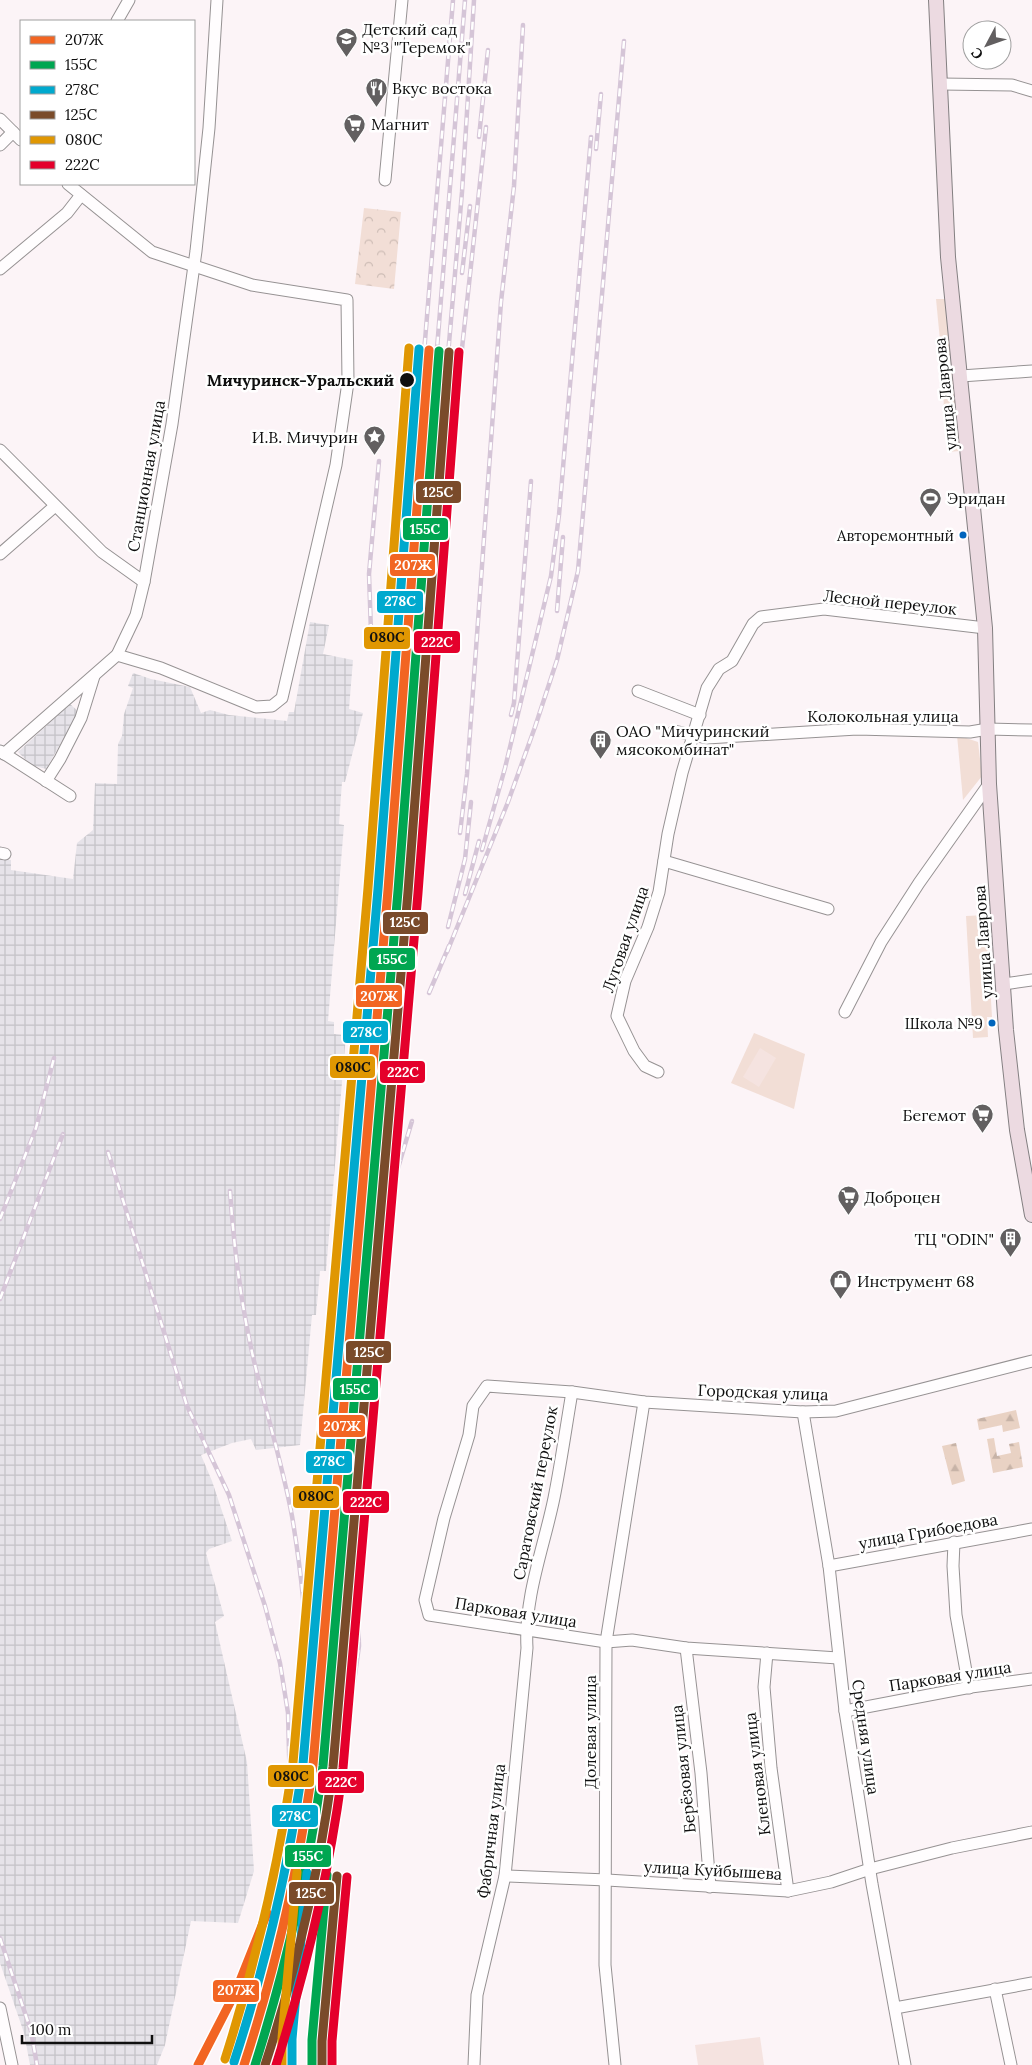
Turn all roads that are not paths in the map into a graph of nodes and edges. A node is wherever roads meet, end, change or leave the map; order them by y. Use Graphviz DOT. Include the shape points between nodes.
graph roads {
  1 [pos="129,0"];
  2 [pos="217,0"];
  3 [pos="402,0"];
  4 [pos="936,0"];
  5 [pos="118,20"];
  6 [pos="941,84"];
  7 [pos="1032,91"];
  8 [pos="0,119"];
  9 [pos="17,136"];
  10 [pos="0,145"];
  11 [pos="385,180"];
  12 [pos="69,185"];
  13 [pos="81,195"];
  14 [pos="193,267"];
  15 [pos="0,269"];
  16 [pos="1032,371"];
  17 [pos="960,376"];
  18 [pos="0,450"];
  19 [pos="55,506"];
  20 [pos="0,554"];
  21 [pos="144,582"];
  22 [pos="985,628"];
  23 [pos="117,656"];
  24 [pos="94,676"];
  25 [pos="638,691"];
  26 [pos="700,714"];
  27 [pos="1031,726"];
  28 [pos="988,729"];
  29 [pos="674,731"];
  30 [pos="694,736"];
  31 [pos="2,752"];
  32 [pos="46,780"];
  33 [pos="989,784"];
  34 [pos="70,796"];
  35 [pos="664,861"];
  36 [pos="828,909"];
  37 [pos="1032,980"];
  38 [pos="1004,984"];
  39 [pos="845,1012"];
  40 [pos="658,1072"];
  41 [pos="1032,1215"];
  42 [pos="1032,1361"];
  43 [pos="487,1386"];
  44 [pos="572,1392"];
  45 [pos="644,1402"];
  46 [pos="803,1412"];
  47 [pos="1032,1529"];
  48 [pos="954,1542"];
  49 [pos="830,1566"];
  50 [pos="526,1629"];
  51 [pos="606,1642"];
  52 [pos="686,1648"];
  53 [pos="767,1653"];
  54 [pos="838,1658"];
  55 [pos="1032,1679"];
  56 [pos="969,1688"];
  57 [pos="845,1711"];
  58 [pos="1032,1832"];
  59 [pos="870,1869"];
  60 [pos="505,1876"];
  61 [pos="607,1880"];
  62 [pos="710,1887"];
  63 [pos="788,1891"];
  64 [pos="1032,1983"];
  65 [pos="995,1989"];
  66 [pos="0,2008"];
  67 [pos="894,2008"];
  68 [pos="12,2065"];
  69 [pos="474,2065"];
  70 [pos="615,2065"];
  71 [pos="906,2065"];
  72 [pos="1011,2065"];
  1 -- 5 [label="street"];
  2 -- 14 [label="street, Станционная улица" via="209,128"];
  3 -- 11 [label="street"];
  4 -- 6 [label="main road, улица Лаврова"];
  6 -- 7 [label="street" via="1012,84"];
  6 -- 17 [label="main road, улица Лаврова" via="948,257"];
  8 -- 9 [label="street"];
  9 -- 10 [label="street"];
  12 -- 13 [label="street"];
  13 -- 14 [label="street" via="152,252"];
  13 -- 15 [label="street" via="67,213"];
  14 -- 21 [label="street, Станционная улица" via="172,424"];
  14 -- 23 [label="street" via="252,285 347,300 348,382 336,465 282,698 272,706 256,707 161,668"];
  16 -- 17 [label="street"];
  17 -- 22 [label="main road, улица Лаврова"];
  18 -- 19 [label="street"];
  19 -- 20 [label="street"];
  19 -- 21 [label="street" via="102,552"];
  21 -- 23 [label="street, Станционная улица" via="136,615"];
  22 -- 26 [label="street, Лесной переулок" via="824,609 761,617 753,624 732,662 719,669 707,688"];
  22 -- 28 [label="main road, улица Лаврова"];
  23 -- 24 [label="street, Станционная улица"];
  24 -- 31 [label="street, Станционная улица"];
  24 -- 32 [label="street" via="81,718"];
  25 -- 26 [label="street"];
  26 -- 30 [label="street, Лесной переулок"];
  27 -- 28 [label="street, Колокольная улица"];
  28 -- 30 [label="street, Колокольная улица" via="970,732 857,729 707,738"];
  28 -- 33 [label="main road, улица Лаврова"];
  29 -- 30 [label="street, Колокольная улица"];
  30 -- 35 [label="street, Луговая улица" via="680,782"];
  31 -- 32 [label="street"];
  32 -- 34 [label="street"];
  33 -- 38 [label="main road, улица Лаврова"];
  33 -- 39 [label="street" via="881,942"];
  35 -- 36 [label="street"];
  35 -- 40 [label="street, Луговая улица" via="659,892 625,981 617,1016 634,1051 646,1066"];
  37 -- 38 [label="street"];
  38 -- 41 [label="main road, улица Лаврова" via="1017,1130"];
  42 -- 46 [label="street, Городская улица" via="836,1411"];
  43 -- 44 [label="street, Городская улица"];
  43 -- 50 [label="street, Парковая улица" via="473,1406 469,1435 444,1518 425,1600 429,1615"];
  44 -- 45 [label="street, Городская улица"];
  44 -- 50 [label="street, Саратовский переулок" via="554,1498"];
  45 -- 46 [label="street, Городская улица"];
  45 -- 51 [label="street, Долевая улица"];
  46 -- 49 [label="street, Средняя улица"];
  47 -- 48 [label="street, улица Грибоедова"];
  48 -- 49 [label="street, улица Грибоедова"];
  48 -- 56 [label="street" via="956,1615"];
  49 -- 54 [label="street, Средняя улица"];
  50 -- 51 [label="street, Парковая улица"];
  50 -- 60 [label="street, Фабричная улица" via="527,1648"];
  51 -- 52 [label="street, Парковая улица" via="632,1640"];
  51 -- 61 [label="street, Долевая улица"];
  52 -- 53 [label="street, Парковая улица"];
  52 -- 62 [label="street, Берёзовая улица"];
  53 -- 54 [label="street, Парковая улица"];
  53 -- 63 [label="street, Кленовая улица" via="764,1687 771,1768"];
  54 -- 57 [label="street, Средняя улица"];
  55 -- 56 [label="street, Парковая улица"];
  56 -- 57 [label="street, Парковая улица"];
  57 -- 59 [label="street, Средняя улица"];
  58 -- 59 [label="street, улица Куйбышева"];
  59 -- 63 [label="street, улица Куйбышева" via="832,1882"];
  59 -- 67 [label="street, Средняя улица"];
  60 -- 61 [label="street, улица Куйбышева"];
  60 -- 69 [label="street, Фабричная улица" via="477,1995"];
  61 -- 62 [label="street, улица Куйбышева"];
  61 -- 70 [label="street, Долевая улица" via="605,1965"];
  62 -- 63 [label="street, улица Куйбышева"];
  64 -- 65 [label="street"];
  65 -- 67 [label="street"];
  65 -- 72 [label="street"];
  66 -- 68 [label="street"];
  67 -- 71 [label="street, Средняя улица"];
}
